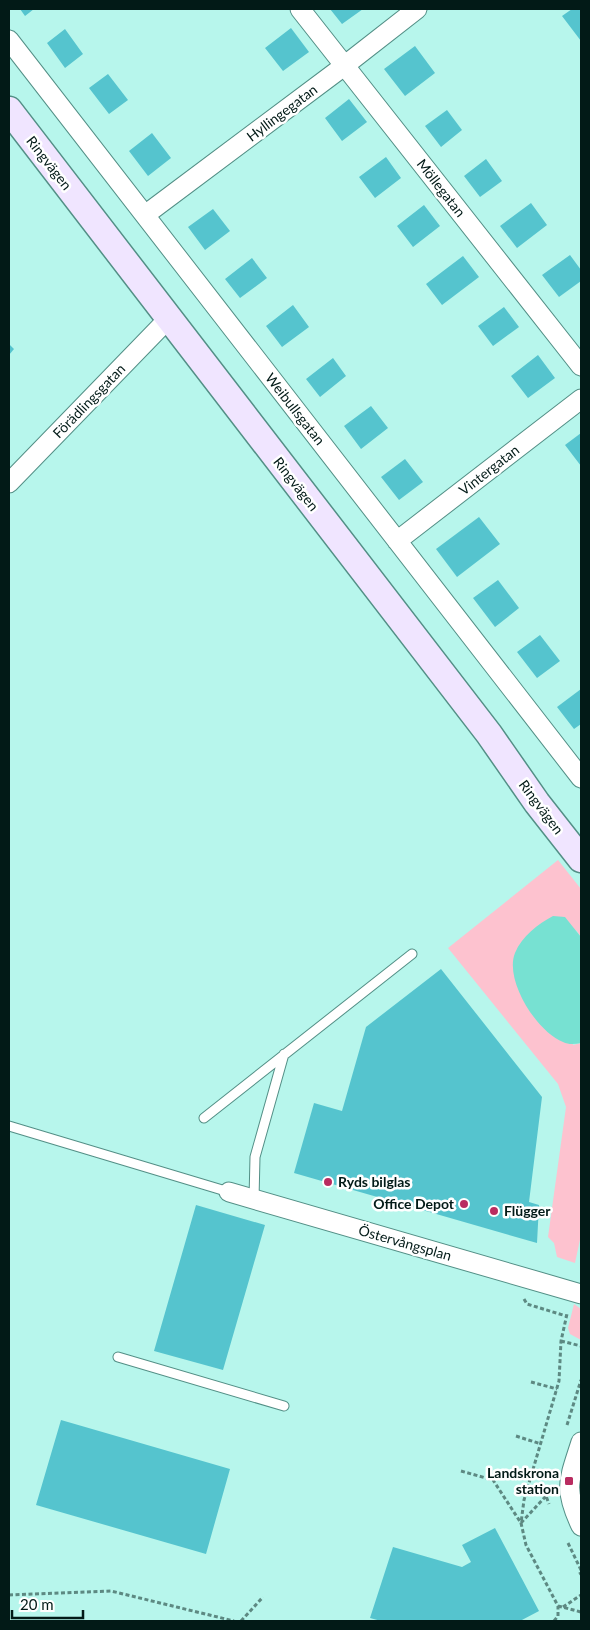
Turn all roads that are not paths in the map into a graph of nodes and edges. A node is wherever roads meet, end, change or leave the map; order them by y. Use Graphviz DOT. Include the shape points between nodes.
graph roads {
  1 [pos="300,9"];
  2 [pos="417,9"];
  3 [pos="9,40"];
  4 [pos="344,66"];
  5 [pos="9,110"];
  6 [pos="145,215"];
  7 [pos="169,318"];
  8 [pos="581,366"];
  9 [pos="581,399"];
  10 [pos="9,483"];
  11 [pos="397,541"];
  12 [pos="581,778"];
  13 [pos="581,860"];
  14 [pos="412,954"];
  15 [pos="284,1054"];
  16 [pos="204,1118"];
  17 [pos="9,1126"];
  18 [pos="228,1192"];
  19 [pos="254,1200"];
  20 [pos="581,1294"];
  21 [pos="118,1358"];
  22 [pos="284,1406"];
  23 [pos="581,1446"];
  24 [pos="581,1526"];
  1 -- 4 [label="street, Möllegatan"];
  2 -- 4 [label="street, Hyllingegatan"];
  3 -- 6 [label="street, Weibullsgatan"];
  4 -- 6 [label="street, Hyllingegatan"];
  4 -- 8 [label="street, Möllegatan"];
  5 -- 7 [label="main road, Ringvägen"];
  6 -- 11 [label="street, Weibullsgatan"];
  7 -- 10 [label="street, Förädlingsgatan"];
  7 -- 13 [label="main road, Ringvägen" via="489,734"];
  9 -- 11 [label="street, Vintergatan"];
  11 -- 12 [label="street, Weibullsgatan"];
  14 -- 15 [label="lane"];
  15 -- 16 [label="lane"];
  15 -- 19 [label="lane" via="255,1157"];
  17 -- 18 [label="lane"];
  18 -- 19 [label="street, Östervångsplan"];
  19 -- 20 [label="street, Östervångsplan"];
  21 -- 22 [label="lane"];
  23 -- 24 [label="street" via="569,1481 569,1495"];
}
